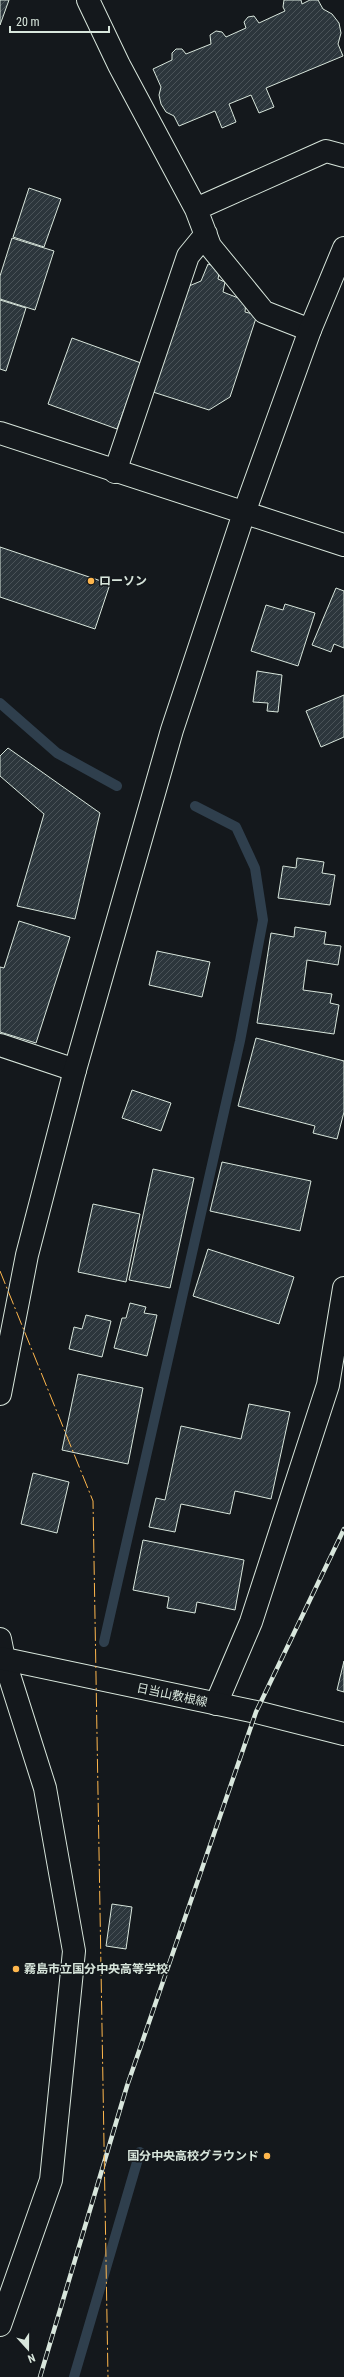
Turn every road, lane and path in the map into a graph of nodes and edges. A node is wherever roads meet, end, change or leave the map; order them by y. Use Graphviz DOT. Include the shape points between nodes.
graph roads {
  1 [pos="88,0"];
  2 [pos="344,156"];
  3 [pos="196,209"];
  4 [pos="206,234"];
  5 [pos="344,248"];
  6 [pos="310,330"];
  7 [pos="0,433"];
  8 [pos="115,472"];
  9 [pos="244,513"];
  10 [pos="344,545"];
  11 [pos="0,1045"];
  12 [pos="75,1070"];
  13 [pos="344,1288"];
  14 [pos="0,1394"];
  15 [pos="1,1652"];
  16 [pos="216,1704"];
  17 [pos="344,1734"];
  18 [pos="0,2325"];
  1 -- 3 [label="street" via="118,65"];
  2 -- 3 [label="street" via="326,151"];
  3 -- 4 [label="street"];
  4 -- 6 [label="street" via="210,246 264,312"];
  4 -- 8 [label="street" via="188,256"];
  5 -- 6 [label="street"];
  6 -- 9 [label="street"];
  7 -- 8 [label="street"];
  8 -- 9 [label="street"];
  9 -- 10 [label="street"];
  9 -- 12 [label="street" via="172,730"];
  11 -- 12 [label="street"];
  12 -- 14 [label="street" via="27,1255"];
  13 -- 16 [label="street" via="328,1385 251,1622"];
  15 -- 16 [label="street, 日当山敷根線"];
  15 -- 18 [label="street" via="45,1788 74,1952 51,2180"];
  16 -- 17 [label="street, 日当山敷根線"];
}
